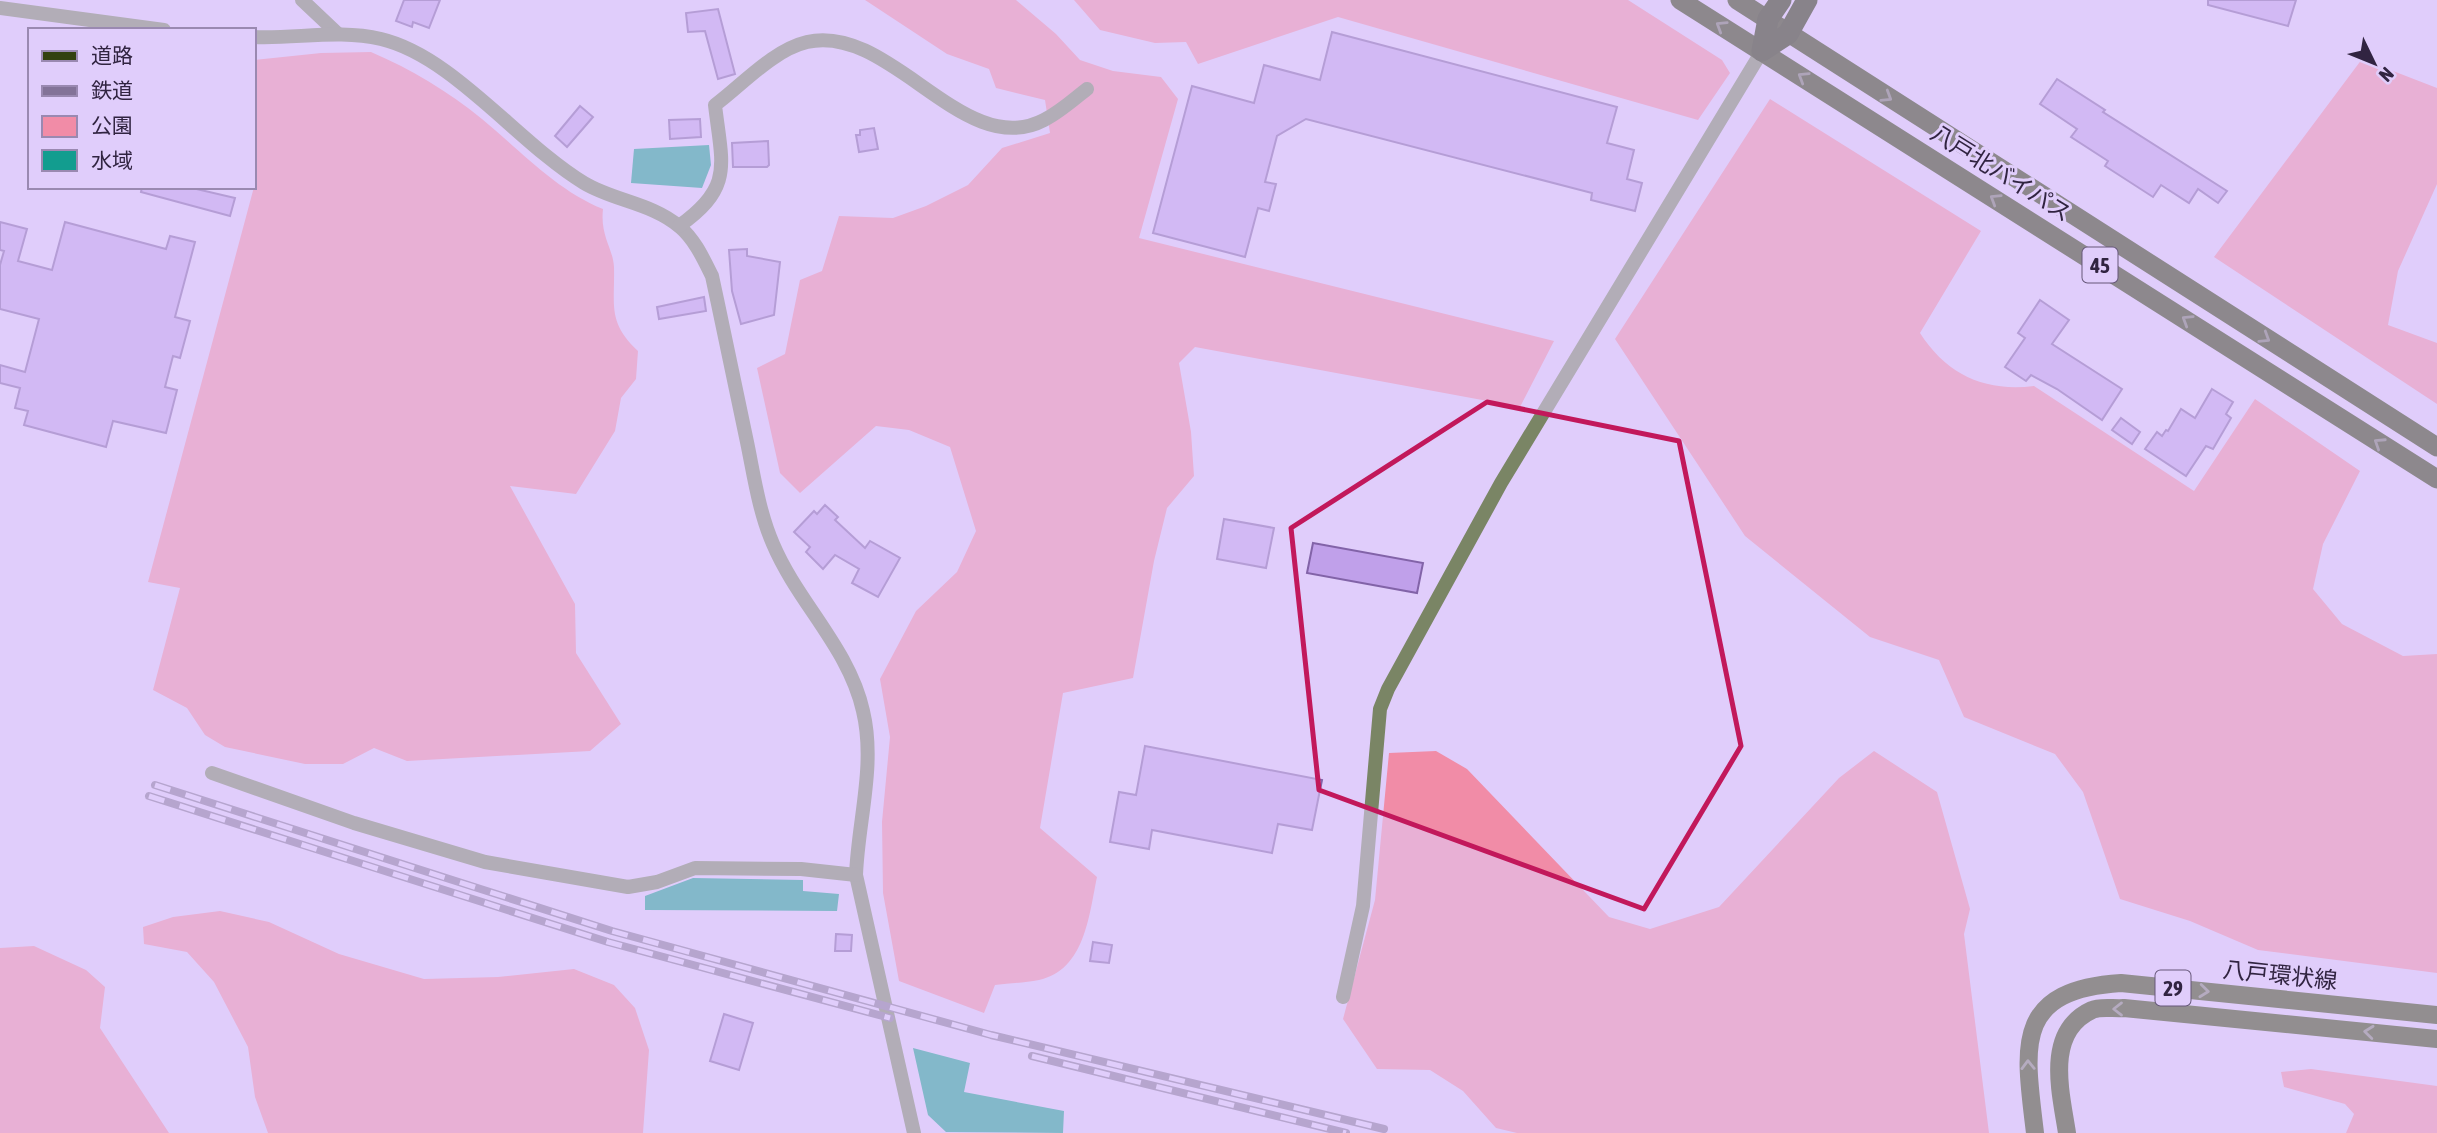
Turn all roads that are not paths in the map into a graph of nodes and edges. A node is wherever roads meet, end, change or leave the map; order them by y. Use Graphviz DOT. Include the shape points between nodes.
graph roads {
  1 [pos="302,0"];
  2 [pos="1680,0"];
  3 [pos="1737,0"];
  4 [pos="1781,0"];
  5 [pos="1807,0"];
  6 [pos="0,8"];
  7 [pos="1768,19"];
  8 [pos="149,28"];
  9 [pos="337,33"];
  10 [pos="1788,34"];
  11 [pos="256,37"];
  12 [pos="1762,51"];
  13 [pos="1087,89"];
  14 [pos="679,226"];
  15 [pos="2437,447"];
  16 [pos="2437,479"];
  17 [pos="212,773"];
  18 [pos="856,875"];
  19 [pos="1343,997"];
  20 [pos="2437,1015"];
  21 [pos="2437,1039"];
  22 [pos="914,1133"];
  23 [pos="2035,1133"];
  24 [pos="2067,1133"];
  1 -- 9 [label="street"];
  12 -- 2 [label="highway, 八戸北バイパス / 45, one-way"];
  3 -- 7 [label="highway, 八戸北バイパス / 45"];
  4 -- 7 [label="highway"];
  5 -- 10 [label="highway"];
  6 -- 8 [label="street"];
  7 -- 10 [label="highway, 八戸北バイパス / 45"];
  7 -- 12 [label="highway"];
  9 -- 11 [label="street"];
  9 -- 14 [label="street" via="382,39 430,58 576,178 647,207"];
  10 -- 12 [label="highway"];
  10 -- 15 [label="highway, 八戸北バイパス / 45, one-way"];
  16 -- 12 [label="highway, 八戸北バイパス / 45, one-way"];
  12 -- 19 [label="street" via="1501,483 1388,689 1380,709 1363,906"];
  13 -- 14 [label="street" via="1043,121 1016,128 961,113 885,60 831,42 807,43 780,55 715,106 723,174 715,192"];
  14 -- 18 [label="street" via="698,247 712,276 760,503 773,544 798,592 846,664 863,712 869,763"];
  17 -- 18 [label="street" via="354,823 485,862 628,887 695,868 801,869"];
  18 -- 22 [label="street"];
  23 -- 20 [label="main road, 八戸環状線 / 29, one-way" via="2027,1062 2032,1024 2057,999 2085,985 2121,983"];
  21 -- 24 [label="main road, 29, one-way" via="2124,1008 2093,1009 2071,1026 2060,1048"];
}
